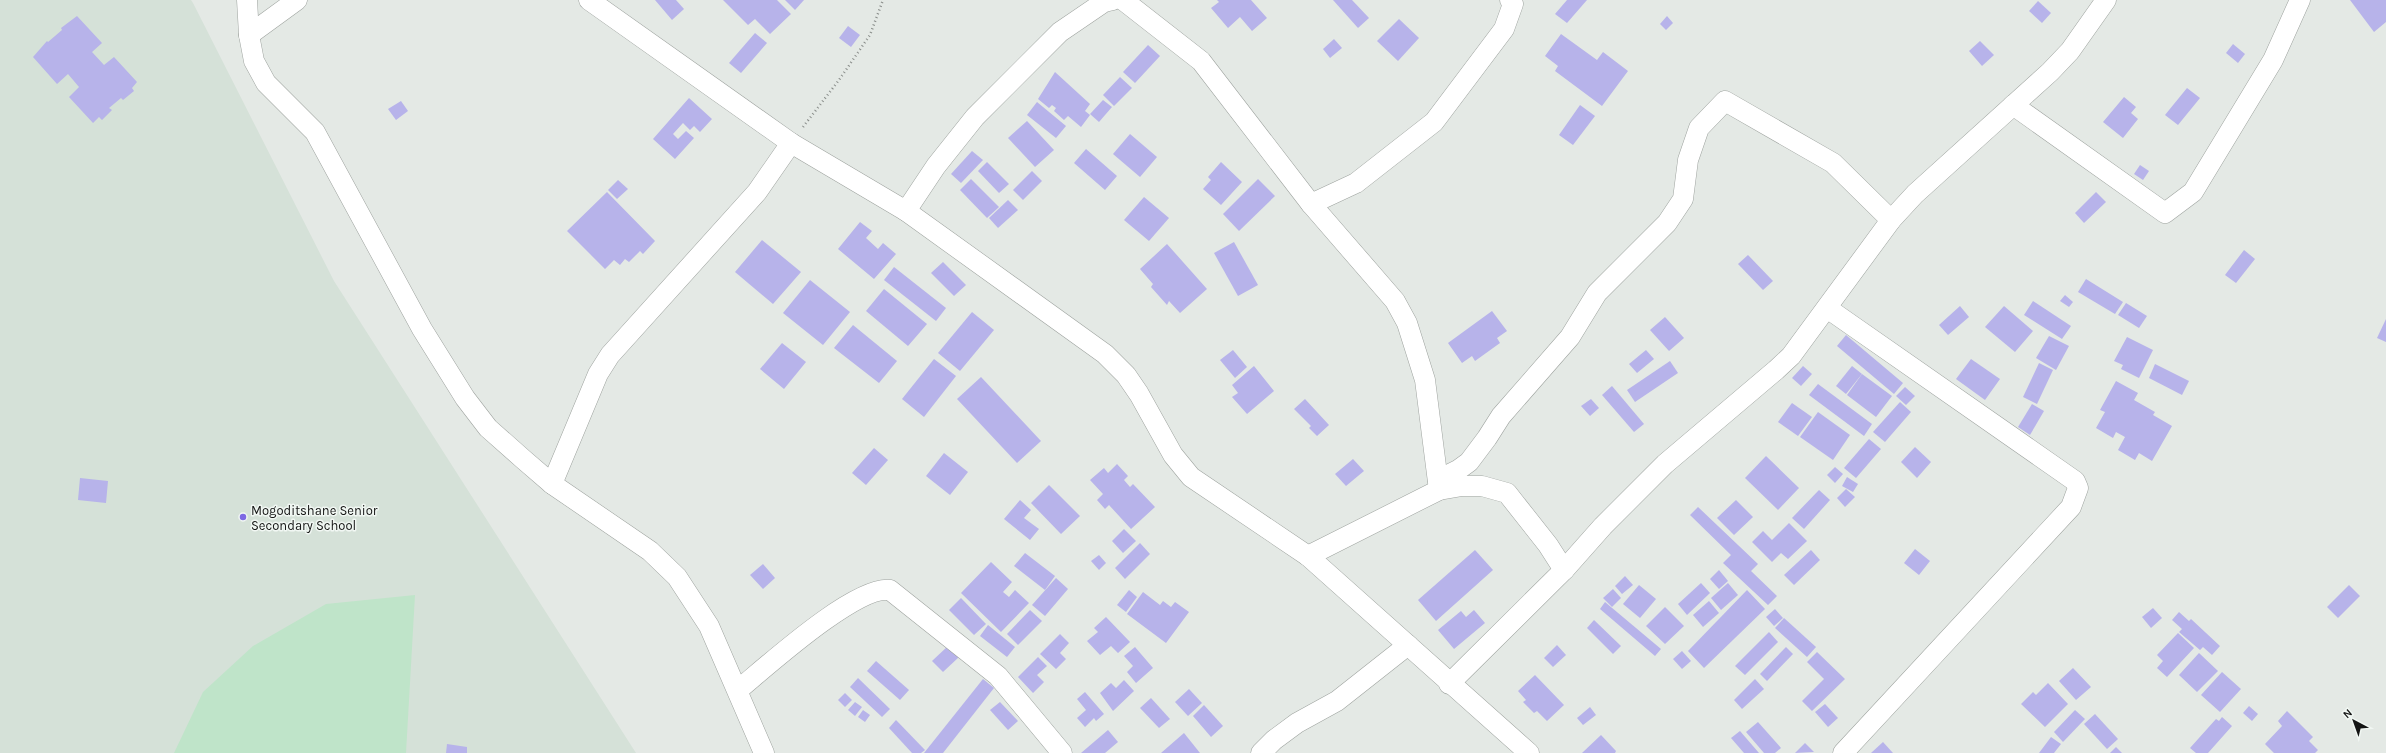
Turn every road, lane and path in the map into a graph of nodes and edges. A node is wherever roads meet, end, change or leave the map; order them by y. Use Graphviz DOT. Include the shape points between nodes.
graph roads {
  1 [pos="247,0"];
  2 [pos="297,0"];
  3 [pos="589,0"];
  4 [pos="883,0"];
  5 [pos="1113,0"];
  6 [pos="1123,0"];
  7 [pos="1510,0"];
  8 [pos="2106,0"];
  9 [pos="2300,0"];
  10 [pos="249,35"];
  11 [pos="2014,105"];
  12 [pos="791,143"];
  13 [pos="1311,204"];
  14 [pos="906,211"];
  15 [pos="1890,220"];
  16 [pos="1827,308"];
  17 [pos="552,484"];
  18 [pos="1438,485"];
  19 [pos="1308,556"];
  20 [pos="1564,570"];
  21 [pos="1408,646"];
  22 [pos="1449,684"];
  23 [pos="738,690"];
  24 [pos="1523,752"];
  25 [pos="764,753"];
  26 [pos="1062,753"];
  27 [pos="1261,753"];
  28 [pos="1843,753"];
  1 -- 10 [label="street"];
  2 -- 10 [label="street"];
  3 -- 12 [label="street"];
  4 -- 12 [label="path" via="870,35"];
  5 -- 14 [label="street" via="1104,2 1060,32 975,117 936,166"];
  6 -- 13 [label="street" via="1201,61"];
  7 -- 13 [label="street" via="1512,4 1504,29 1434,122 1356,182"];
  8 -- 11 [label="street" via="2070,51"];
  9 -- 11 [label="street" via="2273,60 2193,192 2165,213"];
  10 -- 17 [label="street" via="254,61 266,83 315,132 422,329 465,398 488,428"];
  11 -- 15 [label="street" via="1915,194"];
  12 -- 14 [label="street"];
  12 -- 17 [label="street" via="757,192 610,355 598,374"];
  13 -- 18 [label="street" via="1395,301 1407,323 1426,380"];
  14 -- 19 [label="street" via="1105,354 1126,375 1173,456 1191,477"];
  15 -- 16 [label="street"];
  15 -- 18 [label="street" via="1833,164 1725,101 1699,128 1688,160 1683,199 1667,223 1597,293 1570,337 1501,416 1469,462"];
  16 -- 20 [label="street" via="1791,356 1665,464 1603,526"];
  16 -- 28 [label="street" via="2075,481 2078,488 2071,507"];
  17 -- 23 [label="street" via="650,551 677,577 709,626"];
  18 -- 19 [label="street"];
  18 -- 20 [label="street" via="1482,486 1507,493 1548,545"];
  19 -- 21 [label="street"];
  20 -- 22 [label="street"];
  21 -- 22 [label="street"];
  21 -- 27 [label="street" via="1337,701 1297,723"];
  22 -- 24 [label="street"];
  23 -- 25 [label="street"];
  23 -- 26 [label="street" via="826,618 849,604 883,589 890,590 998,676"];
}
